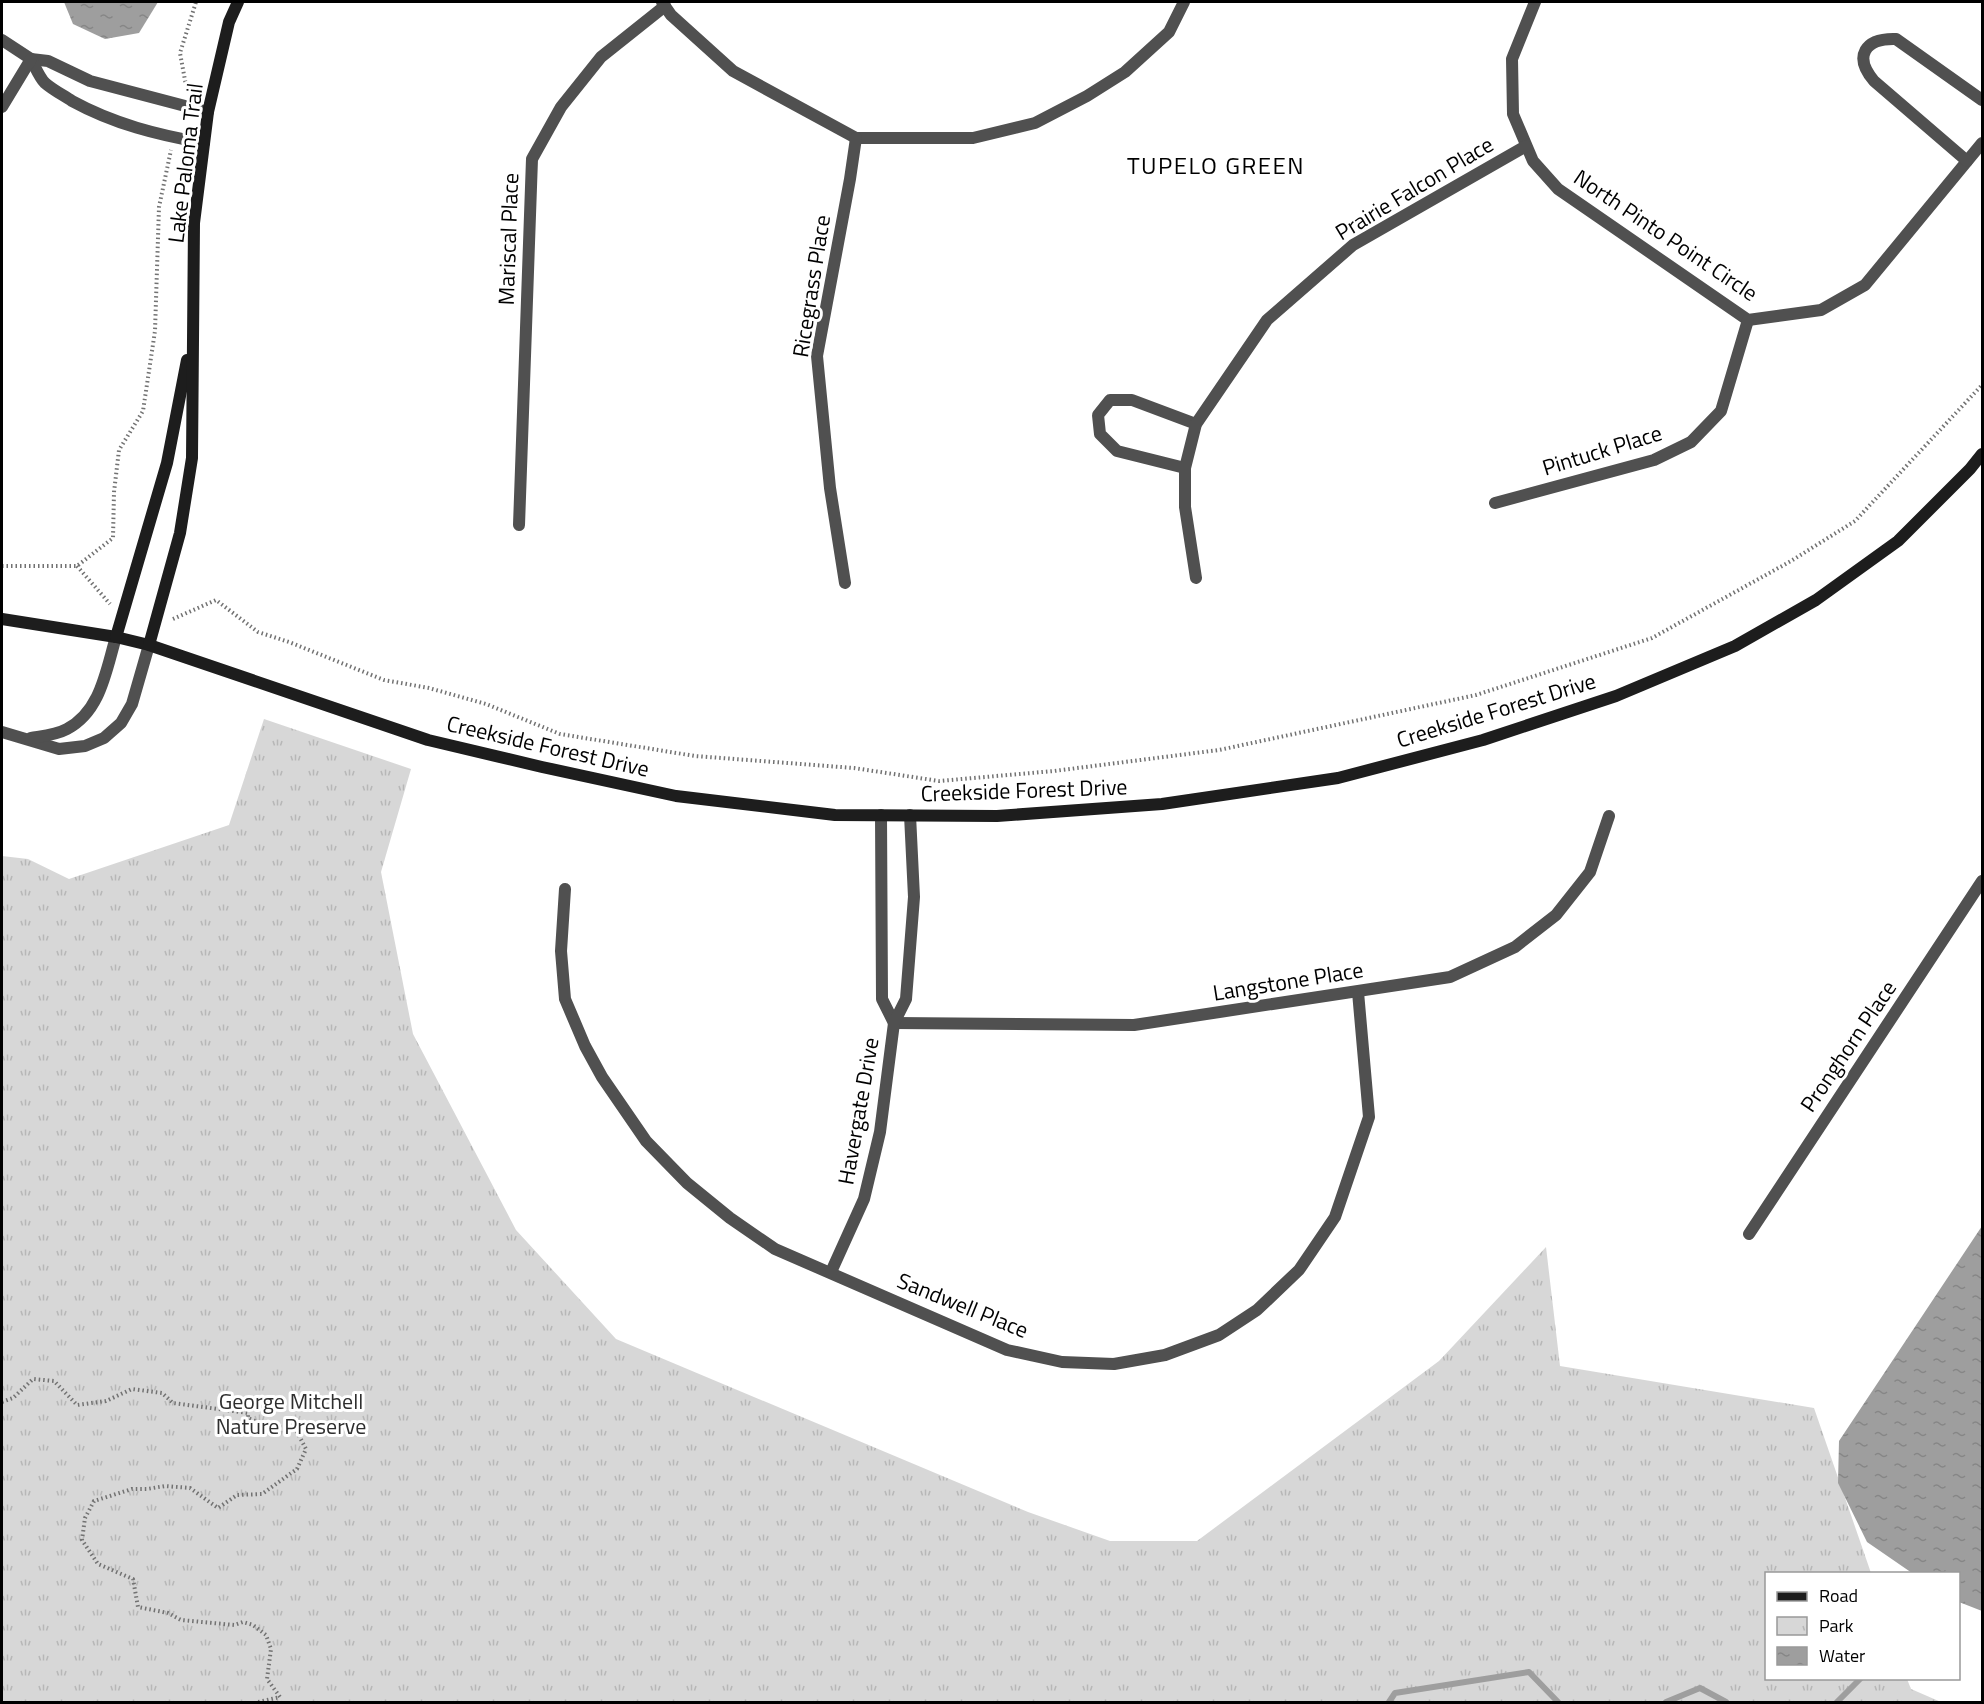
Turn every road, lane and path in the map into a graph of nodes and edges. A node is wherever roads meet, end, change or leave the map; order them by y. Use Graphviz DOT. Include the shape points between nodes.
graph roads {
  1 [pos="196,2"];
  2 [pos="238,2"];
  3 [pos="1184,2"];
  4 [pos="1535,2"];
  5 [pos="663,4"];
  6 [pos="2,40"];
  7 [pos="31,59"];
  8 [pos="1983,100"];
  9 [pos="183,105"];
  10 [pos="2,107"];
  11 [pos="208,112"];
  12 [pos="173,138"];
  13 [pos="856,138"];
  14 [pos="204,143"];
  15 [pos="1983,143"];
  16 [pos="1526,146"];
  17 [pos="1967,161"];
  18 [pos="1748,320"];
  19 [pos="193,333"];
  20 [pos="1983,385"];
  21 [pos="1196,424"];
  22 [pos="1983,454"];
  23 [pos="1185,468"];
  24 [pos="1495,503"];
  25 [pos="519,525"];
  26 [pos="2,566"];
  27 [pos="77,566"];
  28 [pos="1196,578"];
  29 [pos="845,583"];
  30 [pos="124,609"];
  31 [pos="156,616"];
  32 [pos="2,619"];
  33 [pos="116,637"];
  34 [pos="149,645"];
  35 [pos="2,732"];
  36 [pos="28,739"];
  37 [pos="881,815"];
  38 [pos="910,815"];
  39 [pos="1608,816"];
  40 [pos="1983,881"];
  41 [pos="564,889"];
  42 [pos="1358,992"];
  43 [pos="894,1023"];
  44 [pos="1749,1234"];
  45 [pos="831,1272"];
  46 [pos="2,1402"];
  47 [pos="258,1702"];
  1 -- 9 [label="path" via="180,52 187,91"];
  2 -- 11 [label="main road, Lake Paloma Trail" via="229,22"];
  3 -- 13 [label="street" via="1169,32 1125,72 1035,123 973,138"];
  4 -- 16 [label="street, North Pinto Point Circle" via="1512,59 1513,114"];
  5 -- 13 [label="street" via="733,71"];
  5 -- 25 [label="street, Mariscal Place" via="601,57 561,107 532,159"];
  6 -- 7 [label="street"];
  7 -- 9 [label="street" via="48,61 90,81"];
  7 -- 10 [label="street"];
  7 -- 12 [label="street" via="44,81 93,113"];
  8 -- 17 [label="street" via="1896,39 1875,41 1862,56 1874,81"];
  9 -- 11 [label="street"];
  11 -- 14 [label="main road, Lake Paloma Trail"];
  12 -- 14 [label="street"];
  12 -- 27 [label="path" via="159,207 155,331 142,411 119,450 113,538"];
  13 -- 29 [label="street, Ricegrass Place" via="817,356 830,488"];
  14 -- 19 [label="main road, Lake Paloma Trail" via="194,223"];
  15 -- 17 [label="street, North Pinto Point Circle"];
  16 -- 18 [label="street, North Pinto Point Circle" via="1533,161 1558,189"];
  16 -- 21 [label="street, Prairie Falcon Place" via="1353,246 1268,320"];
  17 -- 18 [label="street, North Pinto Point Circle" via="1865,285 1821,310"];
  18 -- 24 [label="street, Pintuck Place" via="1721,411 1691,442 1654,460"];
  19 -- 30 [label="main road, Lake Paloma Trail" via="168,463"];
  19 -- 31 [label="main road, Lake Paloma Trail" via="192,458 180,533"];
  20 -- 31 [label="path" via="1855,521 1652,638 1476,695 1219,750 1054,771 939,781 854,768 695,756 560,734 486,704 384,680 258,632 216,600 173,619"];
  21 -- 23 [label="street, Prairie Falcon Place"];
  21 -- 23 [label="street" via="1132,400 1110,400 1098,415 1100,434 1117,451"];
  22 -- 38 [label="main road, Creekside Forest Drive" via="1898,541 1816,600 1735,646 1605,699 1483,740 1338,778 1162,804 997,816"];
  23 -- 28 [label="street, Prairie Falcon Place" via="1185,507"];
  26 -- 27 [label="path"];
  27 -- 30 [label="path" via="108,603"];
  30 -- 33 [label="main road, Lake Paloma Trail"];
  31 -- 34 [label="main road, Lake Paloma Trail"];
  32 -- 33 [label="main road, Creekside Forest Drive"];
  33 -- 34 [label="main road, Creekside Forest Drive"];
  33 -- 36 [label="street" via="100,691 81,720 66,730"];
  34 -- 36 [label="street" via="132,704 121,723 104,738 85,746 59,749"];
  34 -- 37 [label="main road, Creekside Forest Drive" via="428,740 542,767 676,796 835,815"];
  35 -- 36 [label="street"];
  37 -- 38 [label="main road, Creekside Forest Drive"];
  37 -- 43 [label="street, Havergate Drive" via="882,999"];
  38 -- 43 [label="street, Havergate Drive" via="914,897 906,999"];
  39 -- 42 [label="street, Langstone Place" via="1590,872 1556,915 1515,947 1450,977"];
  40 -- 44 [label="street, Pronghorn Place"];
  41 -- 45 [label="street, Sandwell Place" via="561,951 565,999 602,1077 646,1141 687,1183 730,1218 775,1249"];
  42 -- 43 [label="street, Langstone Place" via="1134,1025"];
  42 -- 45 [label="street, Sandwell Place" via="1369,1118 1335,1217 1299,1270 1257,1310 1219,1335 1155,1357 1114,1364 1062,1362 1007,1350"];
  43 -- 45 [label="street, Havergate Drive" via="880,1132 864,1199"];
  46 -- 47 [label="path" via="13,1398 33,1379 54,1381 77,1405 106,1401 132,1389 162,1393 173,1403 248,1413 248,1418 262,1424 296,1430 306,1449 297,1469 262,1494 237,1495 218,1508 190,1488 132,1489 94,1501 85,1518 82,1540 98,1564 133,1580 138,1607 181,1620 234,1625 243,1622 266,1635 271,1649 267,1679 280,1697"];
}
